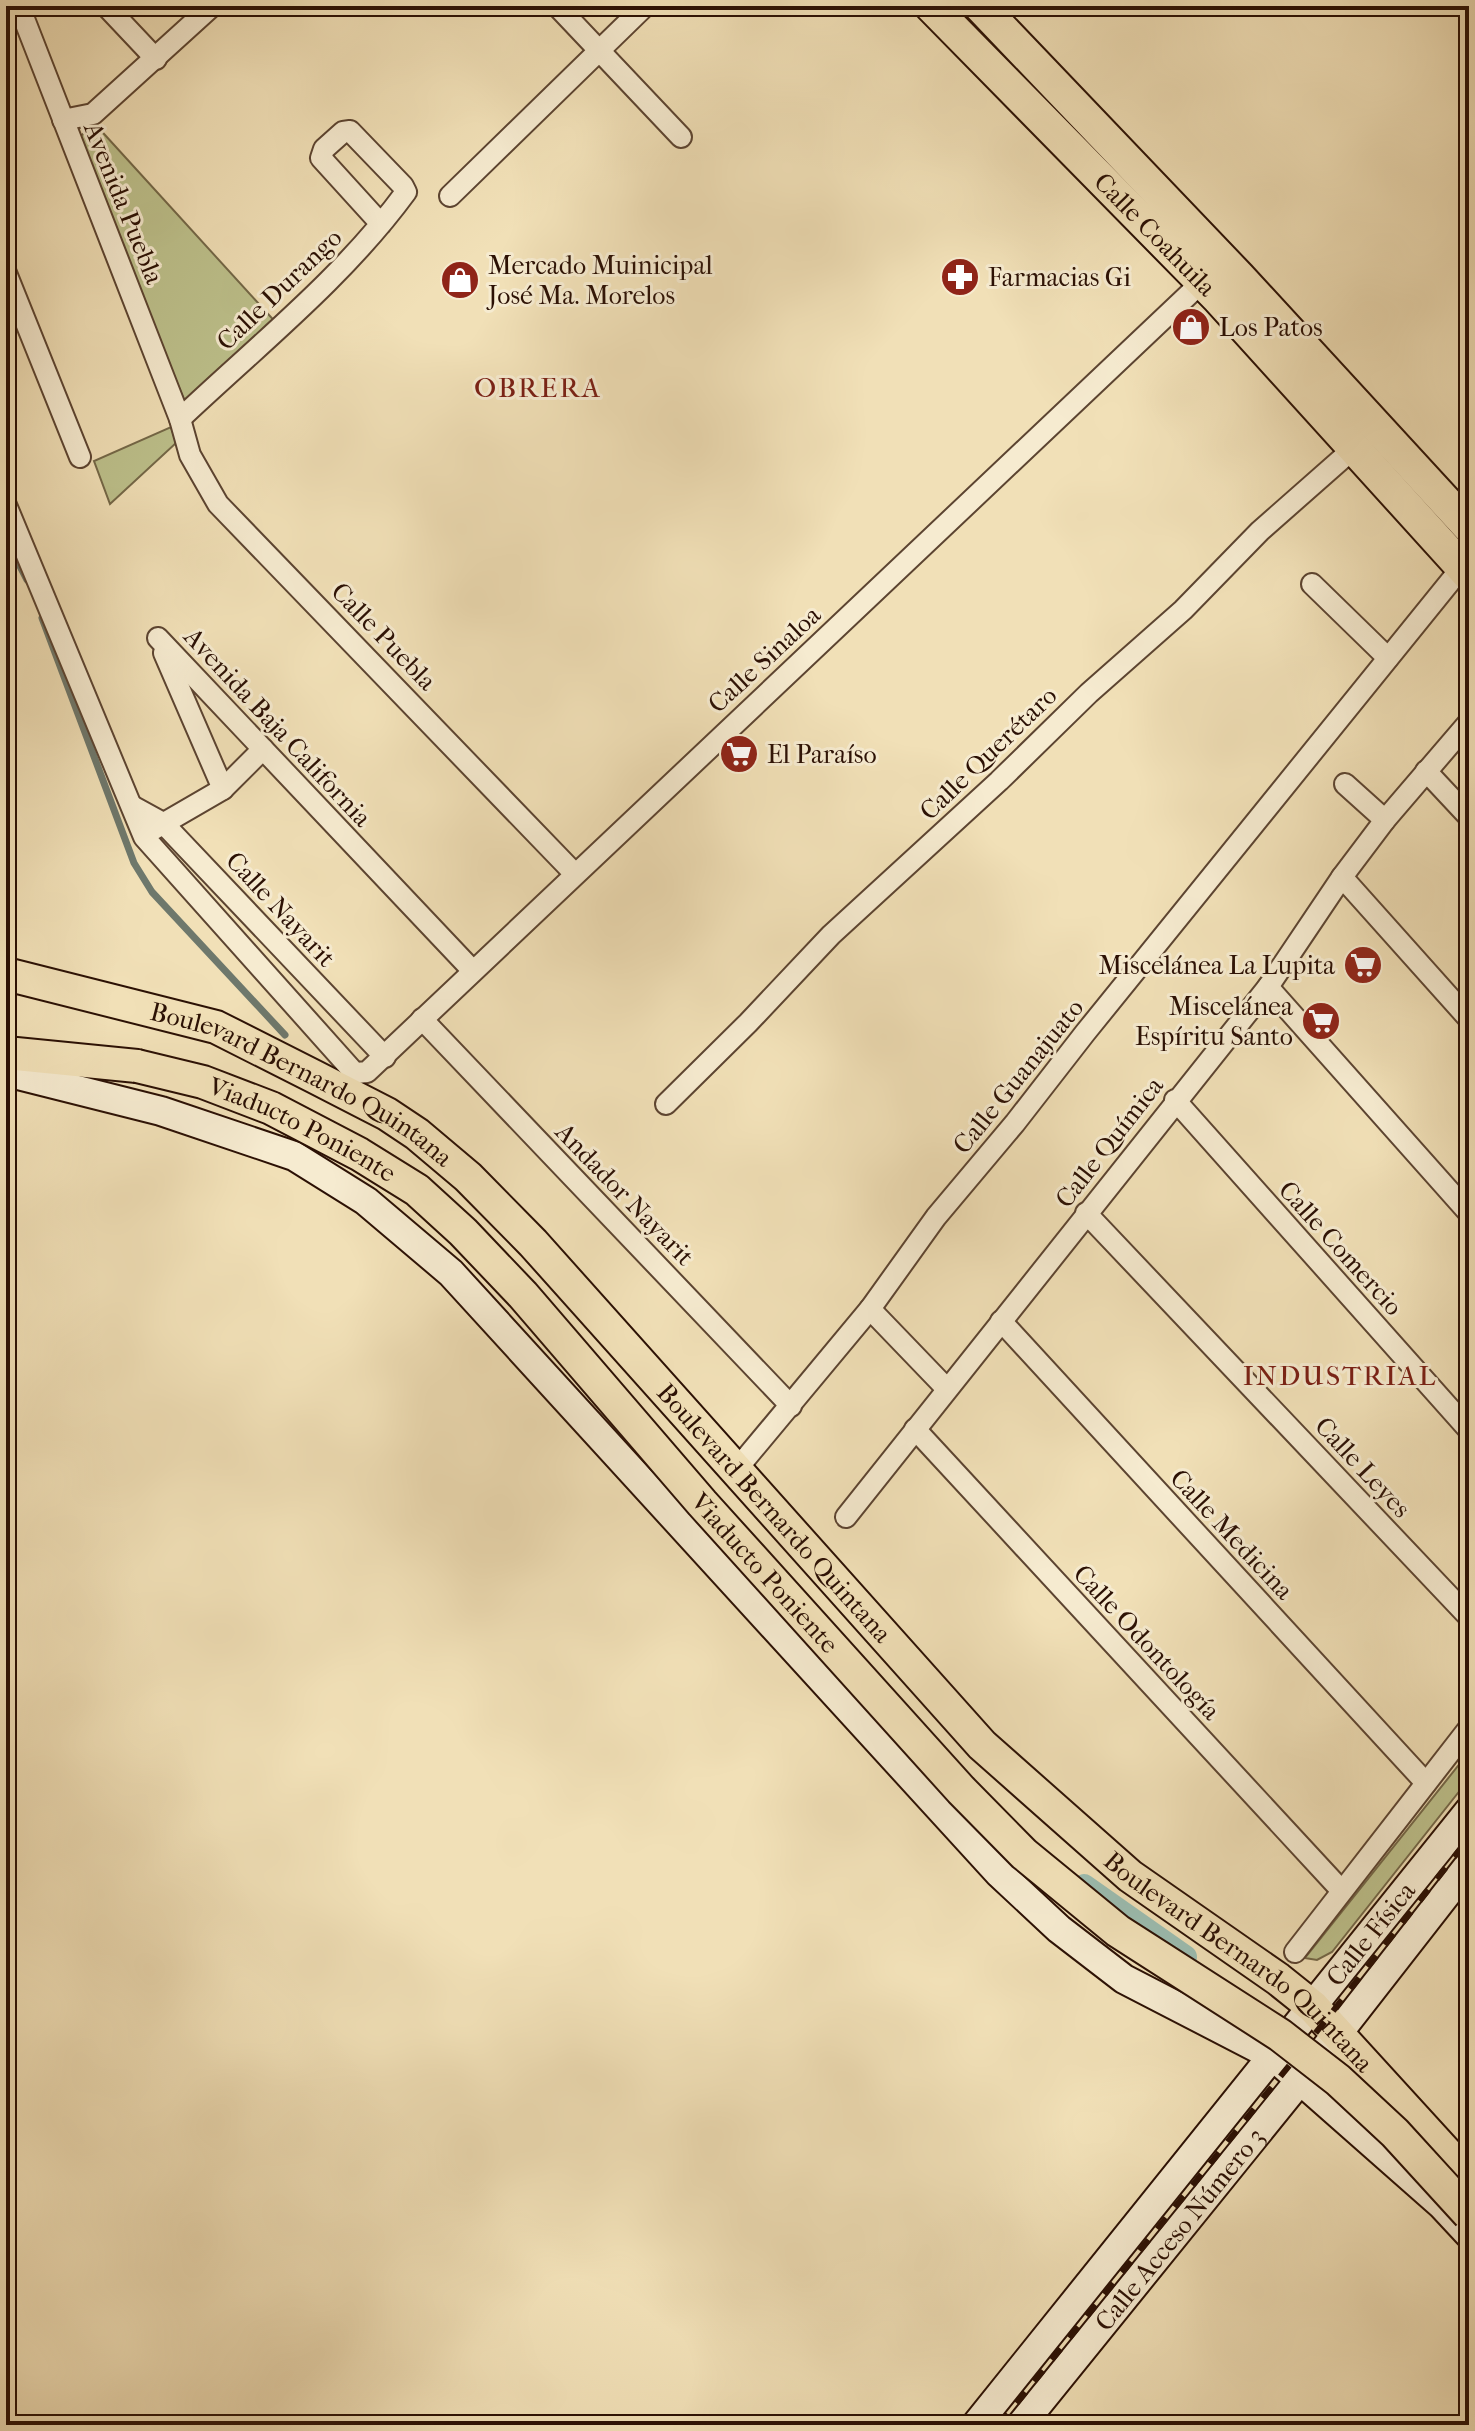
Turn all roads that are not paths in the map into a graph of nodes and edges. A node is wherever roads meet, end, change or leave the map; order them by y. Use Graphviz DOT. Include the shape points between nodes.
graph roads {
  1 [pos="19,6"];
  2 [pos="106,6"];
  3 [pos="212,6"];
  4 [pos="557,6"];
  5 [pos="931,6"];
  6 [pos="980,6"];
  7 [pos="640,8"];
  8 [pos="599,50"];
  9 [pos="156,59"];
  10 [pos="63,120"];
  11 [pos="681,137"];
  12 [pos="450,196"];
  13 [pos="381,224"];
  14 [pos="6,273"];
  15 [pos="1202,282"];
  16 [pos="180,419"];
  17 [pos="1353,449"];
  18 [pos="80,457"];
  19 [pos="6,505"];
  20 [pos="1469,527"];
  21 [pos="1466,571"];
  22 [pos="1312,584"];
  23 [pos="1388,658"];
  24 [pos="1469,722"];
  25 [pos="263,749"];
  26 [pos="1426,771"];
  27 [pos="1345,784"];
  28 [pos="223,789"];
  29 [pos="132,806"];
  30 [pos="1469,817"];
  31 [pos="1385,820"];
  32 [pos="163,823"];
  33 [pos="144,837"];
  34 [pos="575,874"];
  35 [pos="1342,877"];
  36 [pos="473,971"];
  37 [pos="6,974"];
  38 [pos="1268,987"];
  39 [pos="422,1019"];
  40 [pos="1469,1019"];
  41 [pos="6,1053"];
  42 [pos="385,1057"];
  43 [pos="6,1072"];
  44 [pos="362,1073"];
  45 [pos="1175,1100"];
  46 [pos="666,1104"];
  47 [pos="1086,1213"];
  48 [pos="1469,1213"];
  49 [pos="870,1309"];
  50 [pos="1001,1321"];
  51 [pos="947,1389"];
  52 [pos="791,1406"];
  53 [pos="915,1429"];
  54 [pos="1469,1430"];
  55 [pos="736,1470"];
  56 [pos="846,1517"];
  57 [pos="1469,1617"];
  58 [pos="1469,1728"];
  59 [pos="1426,1783"];
  60 [pos="1469,1811"];
  61 [pos="1469,1865"];
  62 [pos="1341,1890"];
  63 [pos="1295,1952"];
  64 [pos="1313,2007"];
  65 [pos="1338,2033"];
  66 [pos="1273,2056"];
  67 [pos="1299,2079"];
  68 [pos="1469,2178"];
  69 [pos="1469,2214"];
  70 [pos="1469,2234"];
  71 [pos="976,2425"];
  72 [pos="1021,2425"];
  1 -- 10 [label="street, Avenida Puebla"];
  2 -- 9 [label="street"];
  3 -- 9 [label="street"];
  4 -- 8 [label="street"];
  5 -- 15 [label="main road, Calle Coahuila"];
  6 -- 20 [label="main road, Calle Coahuila"];
  7 -- 8 [label="street"];
  8 -- 11 [label="street"];
  8 -- 12 [label="street"];
  9 -- 10 [label="street" via="93,114"];
  10 -- 16 [label="street, Avenida Puebla"];
  13 -- 13 [label="street, Calle Durango" via="406,191 350,131 343,132 322,152 324,162"];
  13 -- 16 [label="street, Calle Durango"];
  14 -- 18 [label="street"];
  15 -- 17 [label="main road, Calle Coahuila"];
  15 -- 34 [label="street, Calle Sinaloa"];
  16 -- 34 [label="street, Calle Puebla" via="190,455 218,504"];
  17 -- 21 [label="main road, Calle Coahuila"];
  17 -- 46 [label="street, Calle Querétaro" via="831,935"];
  19 -- 29 [label="street, Calle Nayarit"];
  21 -- 23 [label="street, Calle Guanajuato"];
  22 -- 23 [label="street"];
  23 -- 49 [label="street, Calle Guanajuato" via="936,1217"];
  24 -- 26 [label="street, Calle Química"];
  25 -- 28 [label="street"];
  25 -- 28 [label="street, Avenida Baja California" via="158,638"];
  25 -- 36 [label="street, Avenida Baja California"];
  26 -- 30 [label="street"];
  26 -- 31 [label="street, Calle Química"];
  27 -- 31 [label="street"];
  28 -- 32 [label="street"];
  29 -- 32 [label="street, Calle Nayarit"];
  29 -- 33 [label="street, Calle Nayarit"];
  31 -- 35 [label="street, Calle Química"];
  32 -- 33 [label="street"];
  32 -- 42 [label="street, Calle Nayarit"];
  33 -- 44 [label="street, Calle Nayarit" via="352,1070"];
  34 -- 36 [label="street, Calle Sinaloa"];
  35 -- 38 [label="street, Calle Química"];
  35 -- 40 [label="street"];
  36 -- 39 [label="street, Calle Sinaloa"];
  37 -- 55 [label="main road, Boulevard Bernardo Quintana" via="216,1027 417,1134 533,1243"];
  38 -- 45 [label="street, Calle Química"];
  38 -- 48 [label="street"];
  39 -- 42 [label="street, Calle Sinaloa"];
  39 -- 52 [label="street, Andador Nayarit"];
  41 -- 69 [label="main road, Viaducto Poniente, bridge" via="137,1066 203,1082 271,1108 417,1190 523,1295 722,1526 1024,1854 1118,1931 1280,2035 1338,2080"];
  42 -- 44 [label="street, Calle Sinaloa"];
  43 -- 66 [label="street, Boulevard Bernardo Quintana" via="161,1111 294,1156 366,1201 451,1273 999,1873 1124,1979"];
  45 -- 47 [label="street, Calle Química"];
  45 -- 54 [label="street, Calle Comercio"];
  47 -- 50 [label="street, Calle Química"];
  47 -- 57 [label="street, Calle Leyes"];
  49 -- 51 [label="street"];
  49 -- 52 [label="street, Calle Guanajuato"];
  50 -- 51 [label="street, Calle Química"];
  50 -- 59 [label="street, Calle Medicina"];
  51 -- 53 [label="street, Calle Química"];
  52 -- 55 [label="street, Calle Guanajuato"];
  53 -- 56 [label="street, Calle Química"];
  53 -- 62 [label="street, Calle Odontología"];
  55 -- 64 [label="main road, Boulevard Bernardo Quintana" via="982,1745 1130,1876"];
  58 -- 59 [label="street, Calle Física"];
  59 -- 62 [label="street, Calle Física"];
  60 -- 64 [label="street, Calle Física"];
  61 -- 65 [label="street, Calle Acceso Número 3"];
  62 -- 63 [label="street, Calle Física"];
  64 -- 65 [label="main road, Boulevard Bernardo Quintana"];
  64 -- 66 [label="street, Calle Física"];
  65 -- 67 [label="street, Calle Acceso Número 3"];
  65 -- 68 [label="main road, Boulevard Bernardo Quintana"];
  66 -- 67 [label="street, Boulevard Bernardo Quintana"];
  66 -- 71 [label="street, Calle Acceso Número 3"];
  67 -- 70 [label="street, Boulevard Bernardo Quintana"];
  67 -- 72 [label="street, Calle Acceso Número 3"];
}
